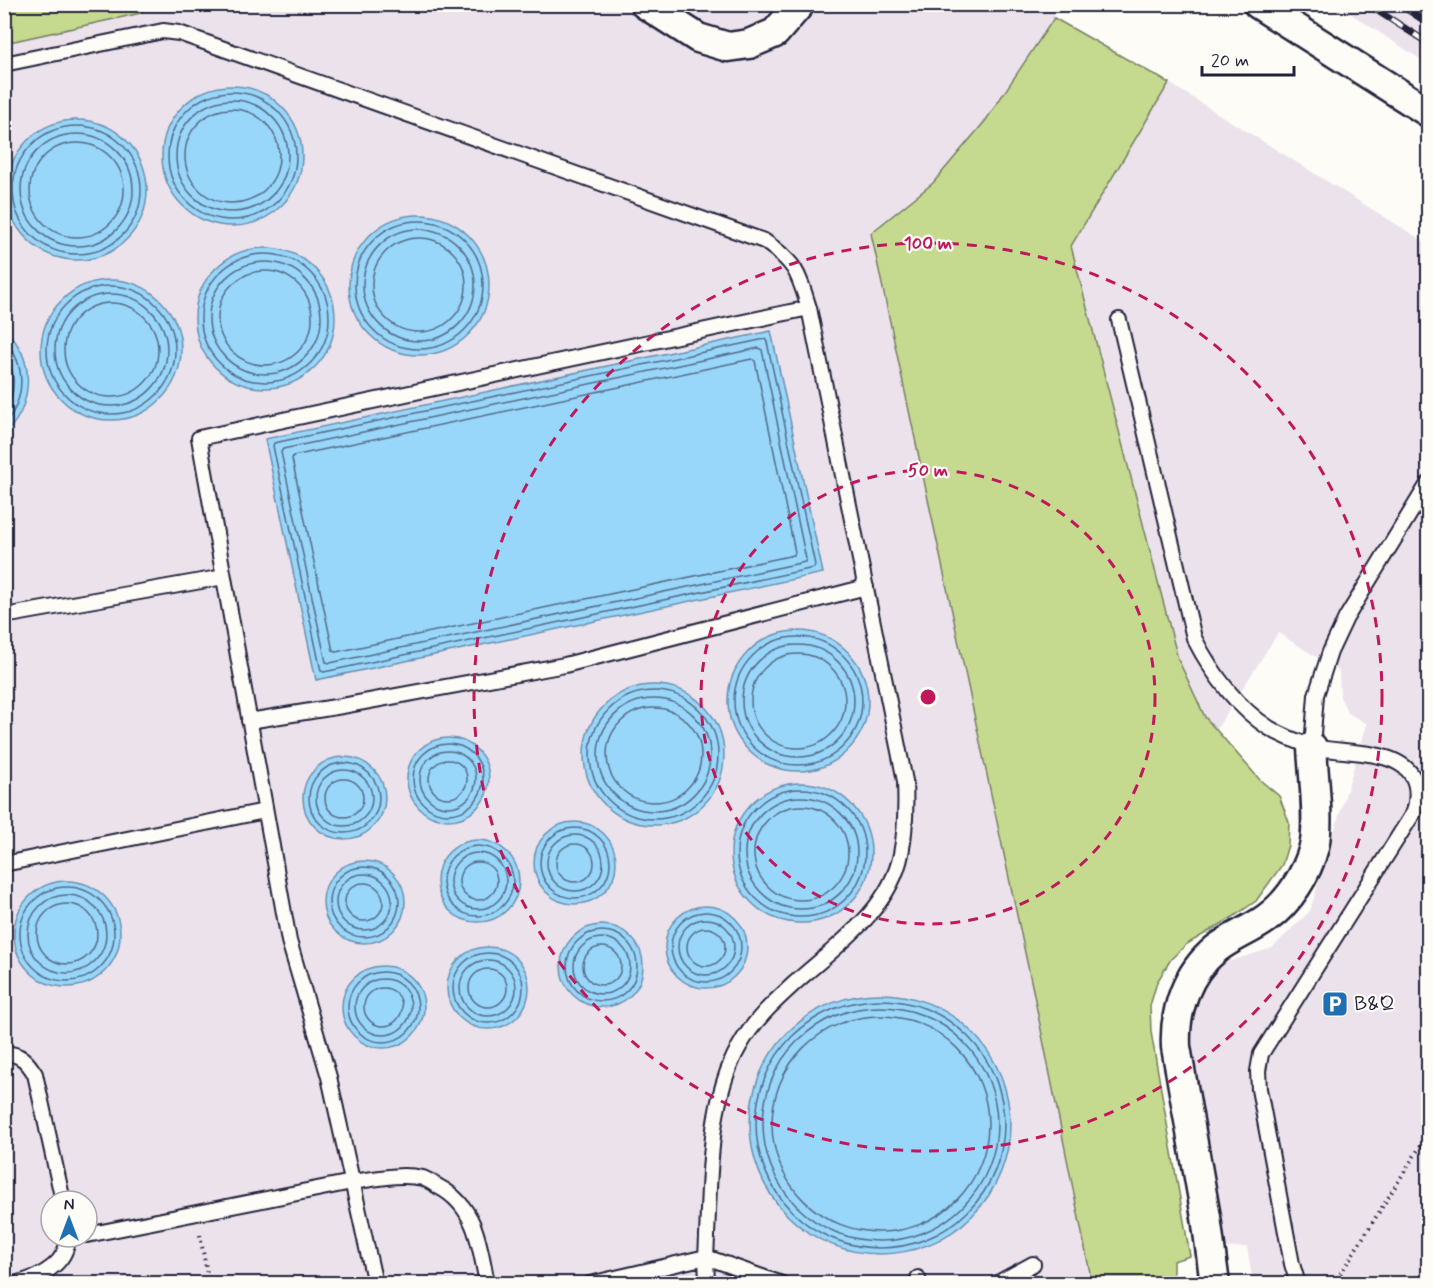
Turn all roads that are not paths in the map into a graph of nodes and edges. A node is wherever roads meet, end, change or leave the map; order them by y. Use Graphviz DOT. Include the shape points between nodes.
graph roads {
  1 [pos="645,4"];
  2 [pos="800,4"];
  3 [pos="1258,4"];
  4 [pos="4,64"];
  5 [pos="1428,112"];
  6 [pos="809,308"];
  7 [pos="1119,320"];
  8 [pos="1428,484"];
  9 [pos="224,577"];
  10 [pos="866,587"];
  11 [pos="4,616"];
  12 [pos="249,721"];
  13 [pos="1312,747"];
  14 [pos="1424,786"];
  15 [pos="266,811"];
  16 [pos="4,864"];
  17 [pos="4,1053"];
  18 [pos="352,1182"];
  19 [pos="60,1189"];
  20 [pos="99,1233"];
  21 [pos="68,1249"];
  22 [pos="706,1257"];
  23 [pos="1033,1264"];
  24 [pos="14,1284"];
  25 [pos="375,1284"];
  26 [pos="487,1284"];
  27 [pos="591,1284"];
  28 [pos="707,1284"];
  29 [pos="782,1284"];
  30 [pos="996,1284"];
  31 [pos="1215,1284"];
  32 [pos="1298,1284"];
  1 -- 2 [label="street" via="698,38 728,47 776,33"];
  3 -- 5 [label="street"];
  4 -- 6 [label="lane" via="163,31 180,33 764,241 786,256 800,277"];
  6 -- 9 [label="lane" via="199,438"];
  6 -- 10 [label="lane"];
  7 -- 13 [label="lane" via="1194,638 1236,701 1270,728"];
  8 -- 13 [label="lane" via="1346,618 1330,652 1316,695"];
  9 -- 11 [label="lane"];
  9 -- 12 [label="lane"];
  10 -- 12 [label="lane" via="565,665"];
  10 -- 22 [label="lane" via="905,781 906,820 901,856 888,887 867,918 758,1018 739,1047 723,1082 716,1116"];
  12 -- 15 [label="lane"];
  13 -- 14 [label="lane" via="1393,758 1412,770"];
  13 -- 31 [label="street" via="1316,834 1306,868 1282,905 1203,961 1185,990 1176,1020 1176,1047"];
  14 -- 32 [label="lane" via="1414,812 1261,1054 1259,1089"];
  15 -- 16 [label="lane"];
  15 -- 18 [label="lane" via="289,940 329,1077"];
  17 -- 19 [label="lane" via="27,1060 35,1074"];
  18 -- 20 [label="lane"];
  18 -- 25 [label="lane"];
  18 -- 26 [label="lane" via="396,1177 424,1179 452,1193 469,1212"];
  21 -- 24 [label="lane" via="54,1268"];
  22 -- 27 [label="lane"];
  22 -- 28 [label="lane"];
  22 -- 29 [label="lane"];
  23 -- 30 [label="lane"];
}
